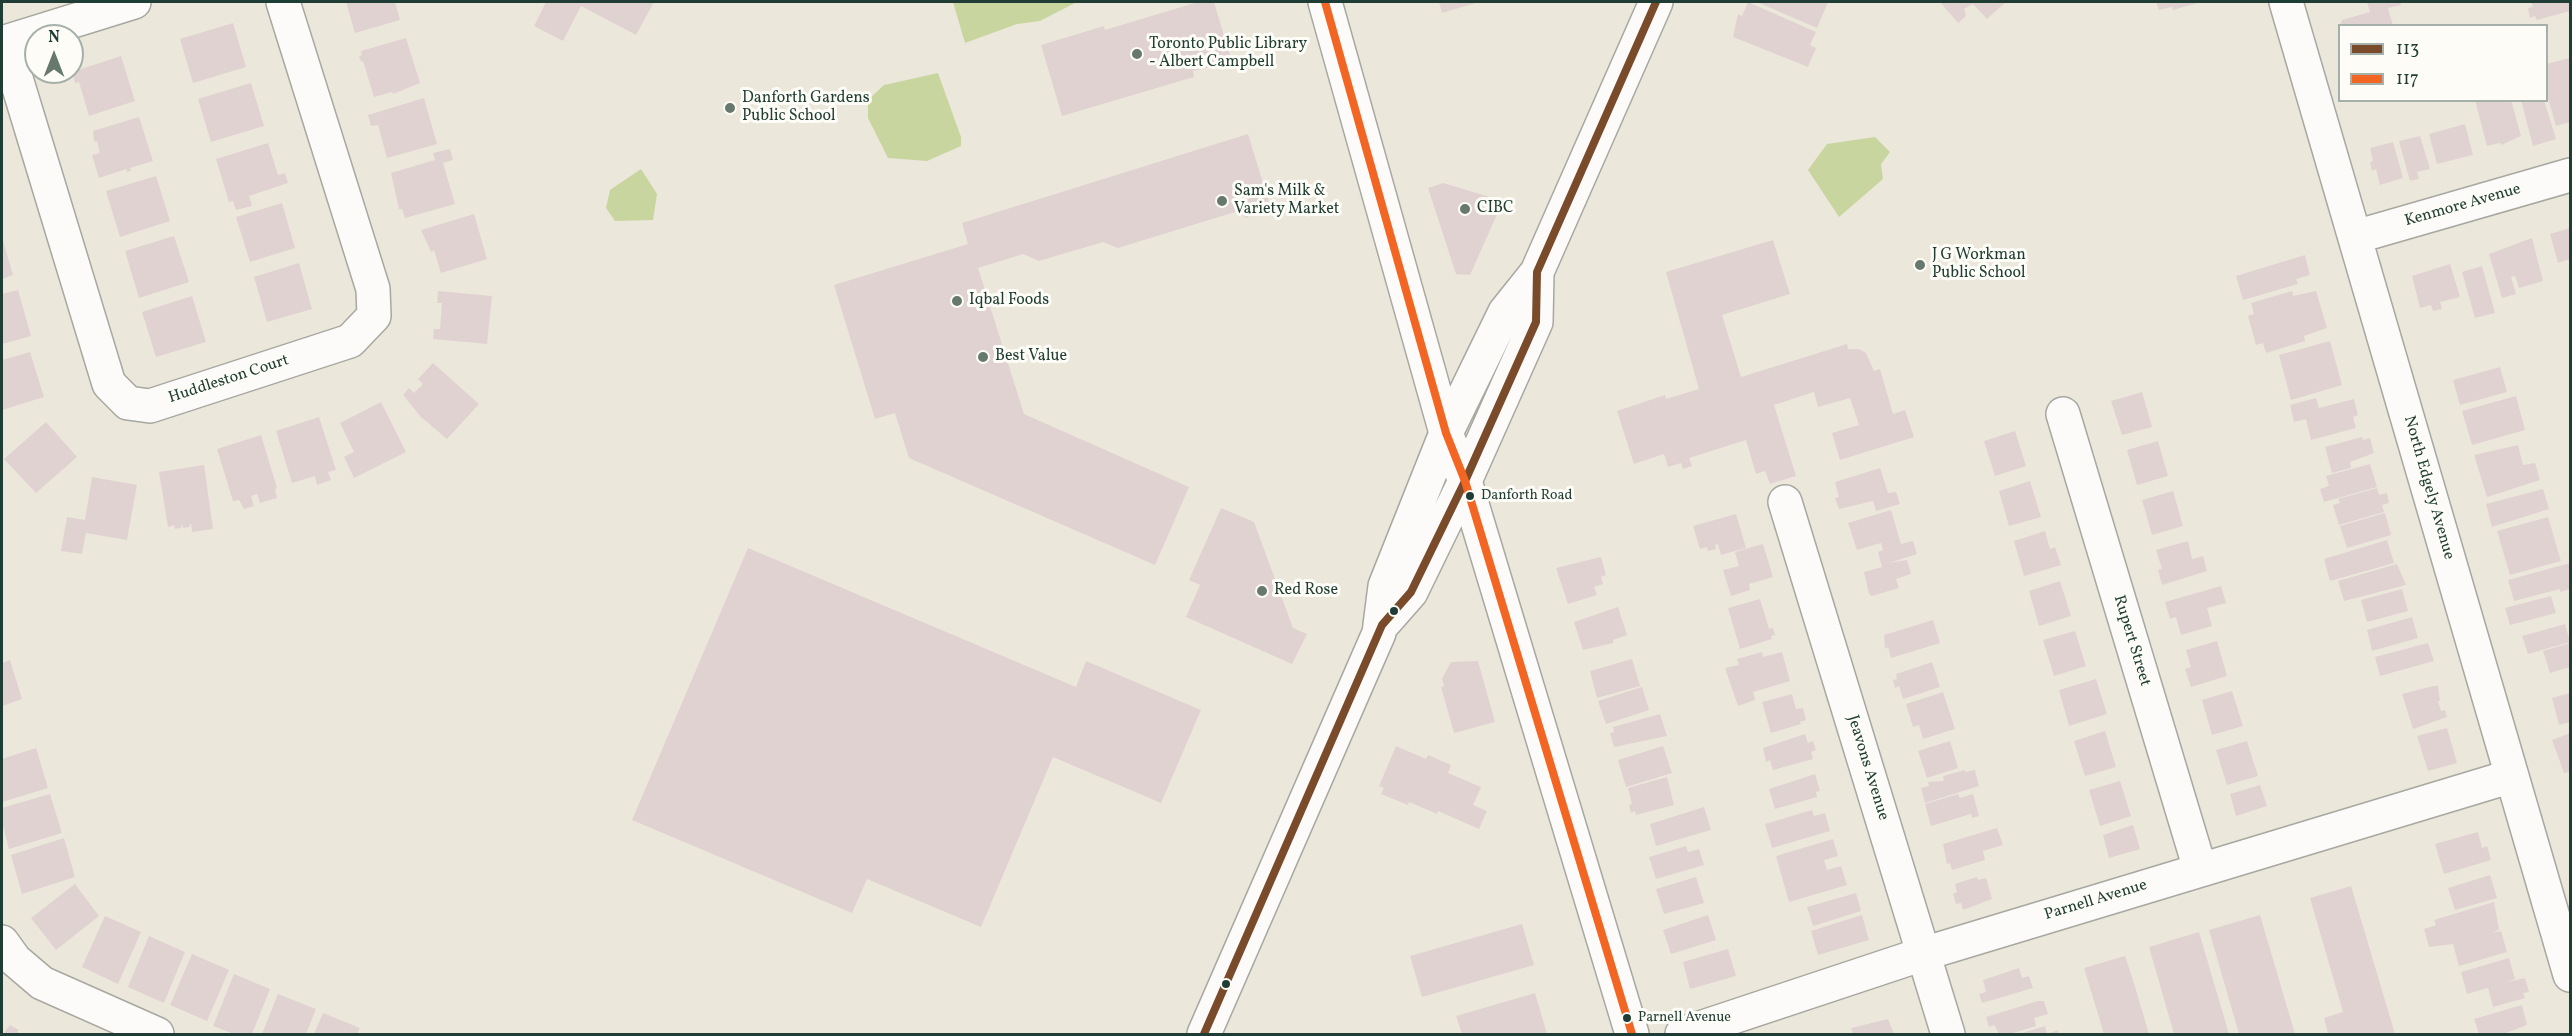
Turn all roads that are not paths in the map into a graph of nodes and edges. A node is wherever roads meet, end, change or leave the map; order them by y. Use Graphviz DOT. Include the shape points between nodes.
graph roads {
  1 [pos="134,2"];
  2 [pos="283,2"];
  3 [pos="1325,2"];
  4 [pos="1656,2"];
  5 [pos="2286,2"];
  6 [pos="3,43"];
  7 [pos="2571,175"];
  8 [pos="2355,237"];
  9 [pos="1537,272"];
  10 [pos="2063,414"];
  11 [pos="1446,433"];
  12 [pos="1465,481"];
  13 [pos="1785,502"];
  14 [pos="1382,625"];
  15 [pos="2512,776"];
  16 [pos="2200,869"];
  17 [pos="2,942"];
  18 [pos="1923,954"];
  19 [pos="2571,975"];
  20 [pos="157,1035"];
  21 [pos="1204,1035"];
  22 [pos="1632,1035"];
  23 [pos="1682,1035"];
  24 [pos="1948,1035"];
  1 -- 6 [label="street"];
  2 -- 6 [label="street, Huddleston Court" via="373,289 374,316 351,340 150,406 128,403 108,384"];
  3 -- 11 [label="street"];
  4 -- 9 [label="street"];
  5 -- 8 [label="street, North Edgely Avenue"];
  7 -- 8 [label="street, Kenmore Avenue"];
  8 -- 15 [label="street, North Edgely Avenue"];
  9 -- 11 [label="street" via="1505,312"];
  9 -- 12 [label="street" via="1536,321"];
  10 -- 16 [label="street, Rupert Street"];
  11 -- 12 [label="street"];
  11 -- 14 [label="street" via="1385,586"];
  12 -- 14 [label="street" via="1411,592"];
  12 -- 22 [label="street"];
  13 -- 18 [label="street, Jeavons Avenue"];
  14 -- 21 [label="street"];
  15 -- 16 [label="street, Parnell Avenue"];
  15 -- 19 [label="street, North Edgely Avenue"];
  16 -- 18 [label="street, Parnell Avenue"];
  17 -- 20 [label="street" via="15,960 42,982"];
  18 -- 23 [label="street, Parnell Avenue"];
  18 -- 24 [label="street, Jeavons Avenue"];
}
